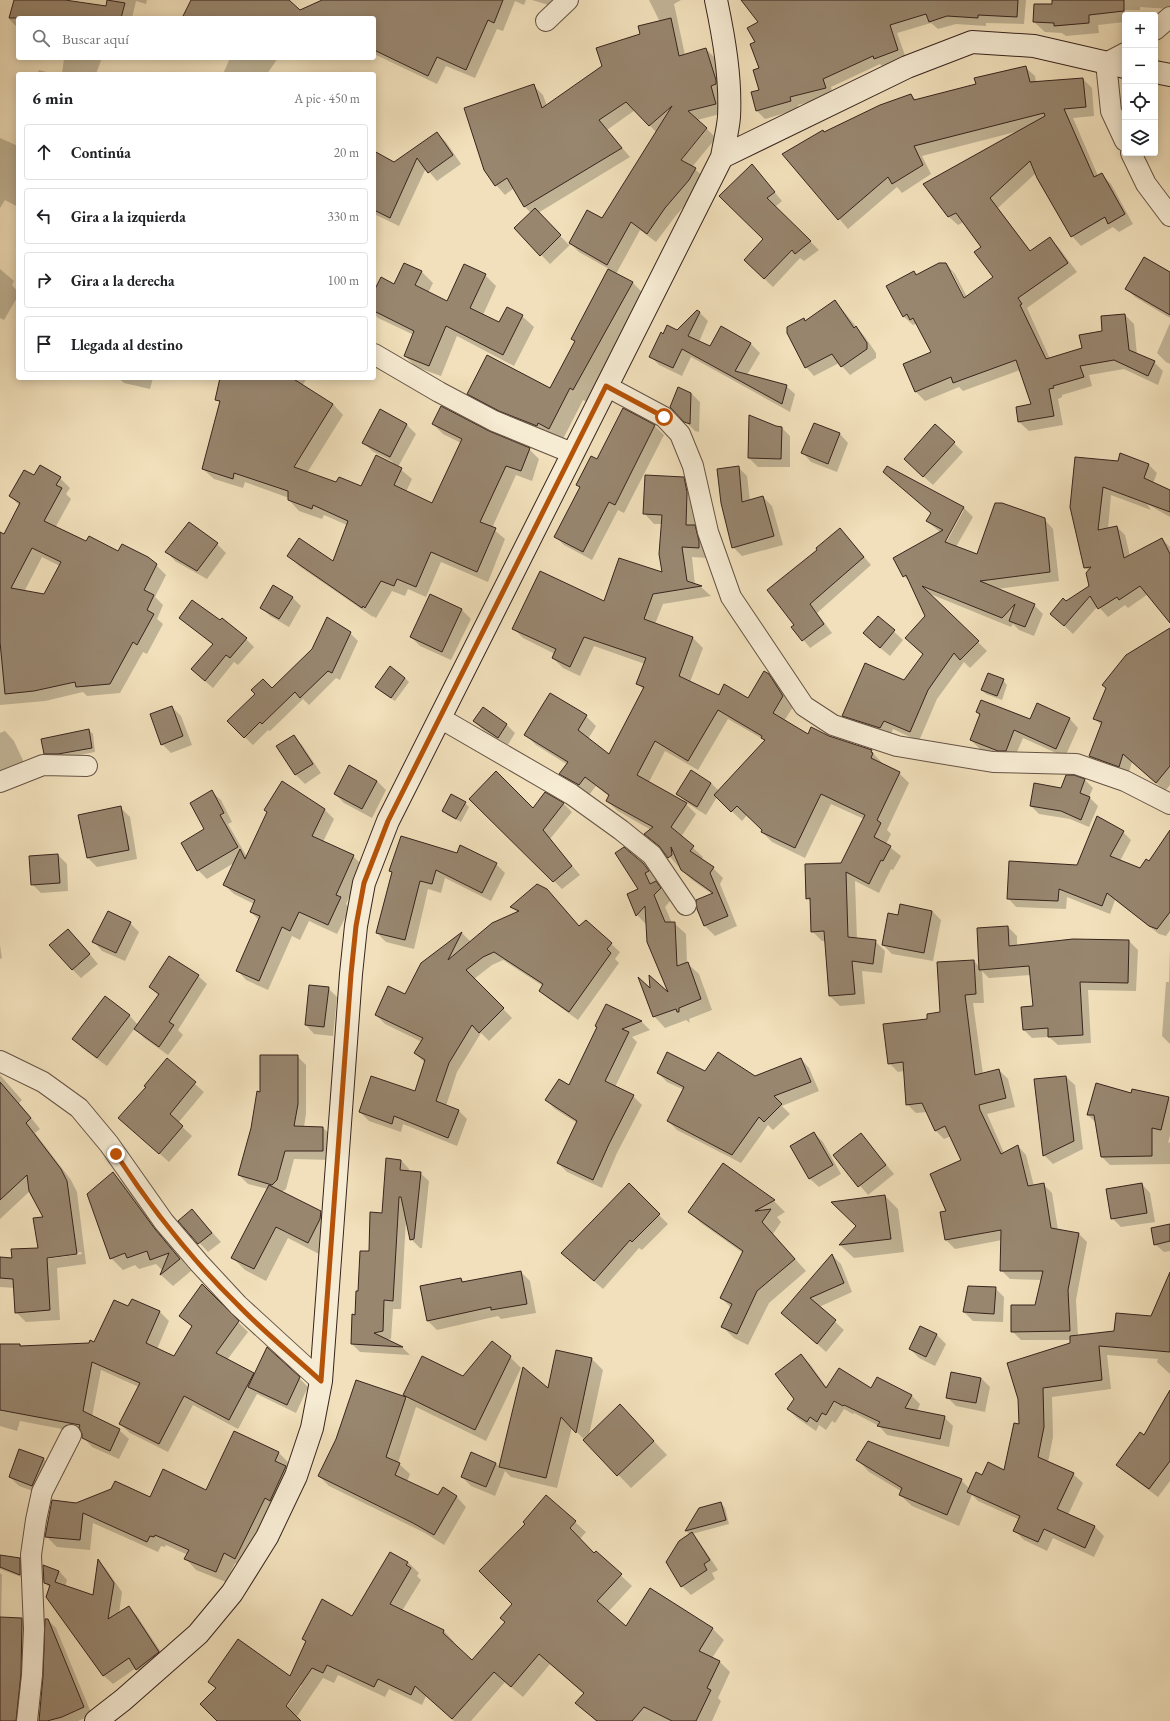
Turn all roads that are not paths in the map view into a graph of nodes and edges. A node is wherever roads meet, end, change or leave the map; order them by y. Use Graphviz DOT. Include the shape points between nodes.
graph roads {
  1 [pos="568,0"];
  2 [pos="716,0"];
  3 [pos="1170,17"];
  4 [pos="546,21"];
  5 [pos="1158,27"];
  6 [pos="1122,57"];
  7 [pos="1115,65"];
  8 [pos="1158,73"];
  9 [pos="1170,75"];
  10 [pos="1122,135"];
  11 [pos="1132,156"];
  12 [pos="722,157"];
  13 [pos="1170,216"];
  14 [pos="376,355"];
  15 [pos="606,386"];
  16 [pos="572,453"];
  17 [pos="440,718"];
  18 [pos="87,766"];
  19 [pos="0,782"];
  20 [pos="1170,804"];
  21 [pos="686,905"];
  22 [pos="0,1061"];
  23 [pos="321,1381"];
  24 [pos="71,1435"];
  25 [pos="27,1721"];
  26 [pos="96,1721"];
  1 -- 4 [label="street"];
  2 -- 12 [label="street" via="729,83 729,119"];
  3 -- 5 [label="street"];
  6 -- 7 [label="street"];
  7 -- 10 [label="street" via="1110,111"];
  7 -- 12 [label="street" via="1034,46 972,42 907,67"];
  8 -- 9 [label="street"];
  11 -- 13 [label="street" via="1146,184"];
  12 -- 15 [label="street"];
  14 -- 16 [label="street" via="494,421"];
  15 -- 16 [label="street"];
  15 -- 20 [label="street" via="664,417 680,434 693,466 708,532 731,597 804,706 833,725 898,746 993,762 1076,764 1125,781"];
  16 -- 17 [label="street"];
  17 -- 21 [label="street" via="571,794 620,830 652,855"];
  17 -- 23 [label="street" via="388,821 364,883 356,926"];
  18 -- 19 [label="street" via="43,765"];
  22 -- 23 [label="street" via="43,1082 78,1108 109,1144 164,1222 199,1263 238,1305"];
  23 -- 26 [label="street" via="312,1428 296,1476 267,1537 232,1593 198,1634"];
  24 -- 25 [label="street" via="42,1492 36,1520 31,1555 34,1629"];
}
